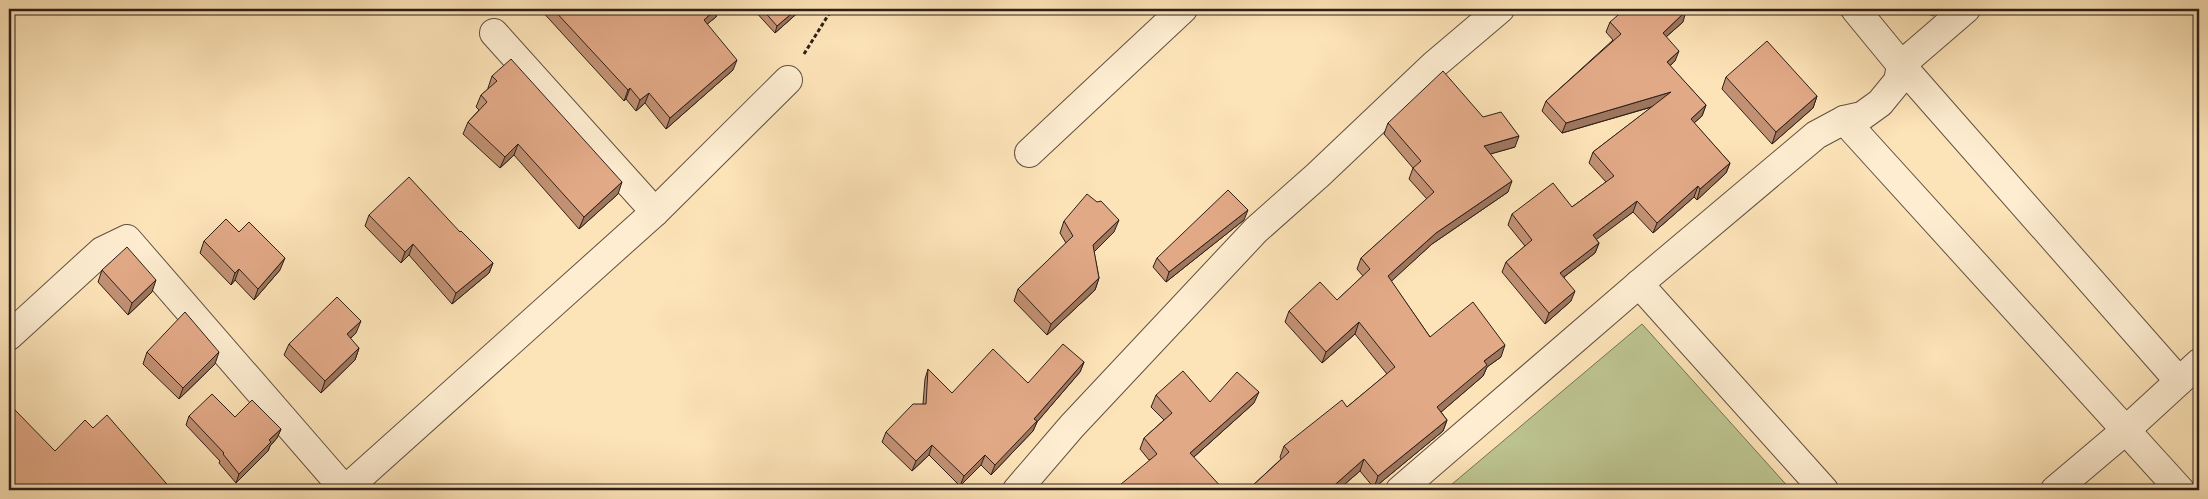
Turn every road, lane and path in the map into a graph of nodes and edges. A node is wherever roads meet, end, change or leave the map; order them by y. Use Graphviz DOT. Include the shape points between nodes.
graph roads {
  1 [pos="832,9"];
  2 [pos="1183,9"];
  3 [pos="1500,9"];
  4 [pos="1855,9"];
  5 [pos="1966,9"];
  6 [pos="494,32"];
  7 [pos="1901,65"];
  8 [pos="788,80"];
  9 [pos="1844,120"];
  10 [pos="1029,153"];
  11 [pos="655,212"];
  12 [pos="1639,284"];
  13 [pos="9,336"];
  14 [pos="2189,372"];
  15 [pos="2126,430"];
  16 [pos="345,490"];
  17 [pos="1018,490"];
  18 [pos="1400,490"];
  19 [pos="1824,490"];
  20 [pos="2055,490"];
  21 [pos="2180,490"];
  1 -- 8 [label="path"];
  2 -- 10 [label="street"];
  3 -- 17 [label="street" via="1434,65 1256,230 1072,426"];
  4 -- 7 [label="street"];
  5 -- 7 [label="street"];
  6 -- 11 [label="street"];
  7 -- 9 [label="street" via="1898,81 1880,103 1862,116"];
  7 -- 14 [label="street"];
  8 -- 11 [label="street"];
  9 -- 12 [label="street" via="1816,135"];
  9 -- 15 [label="street"];
  11 -- 16 [label="street"];
  12 -- 18 [label="street"];
  12 -- 19 [label="street"];
  13 -- 16 [label="street" via="102,252 127,239"];
  14 -- 15 [label="street"];
  15 -- 20 [label="street"];
  15 -- 21 [label="street"];
}
